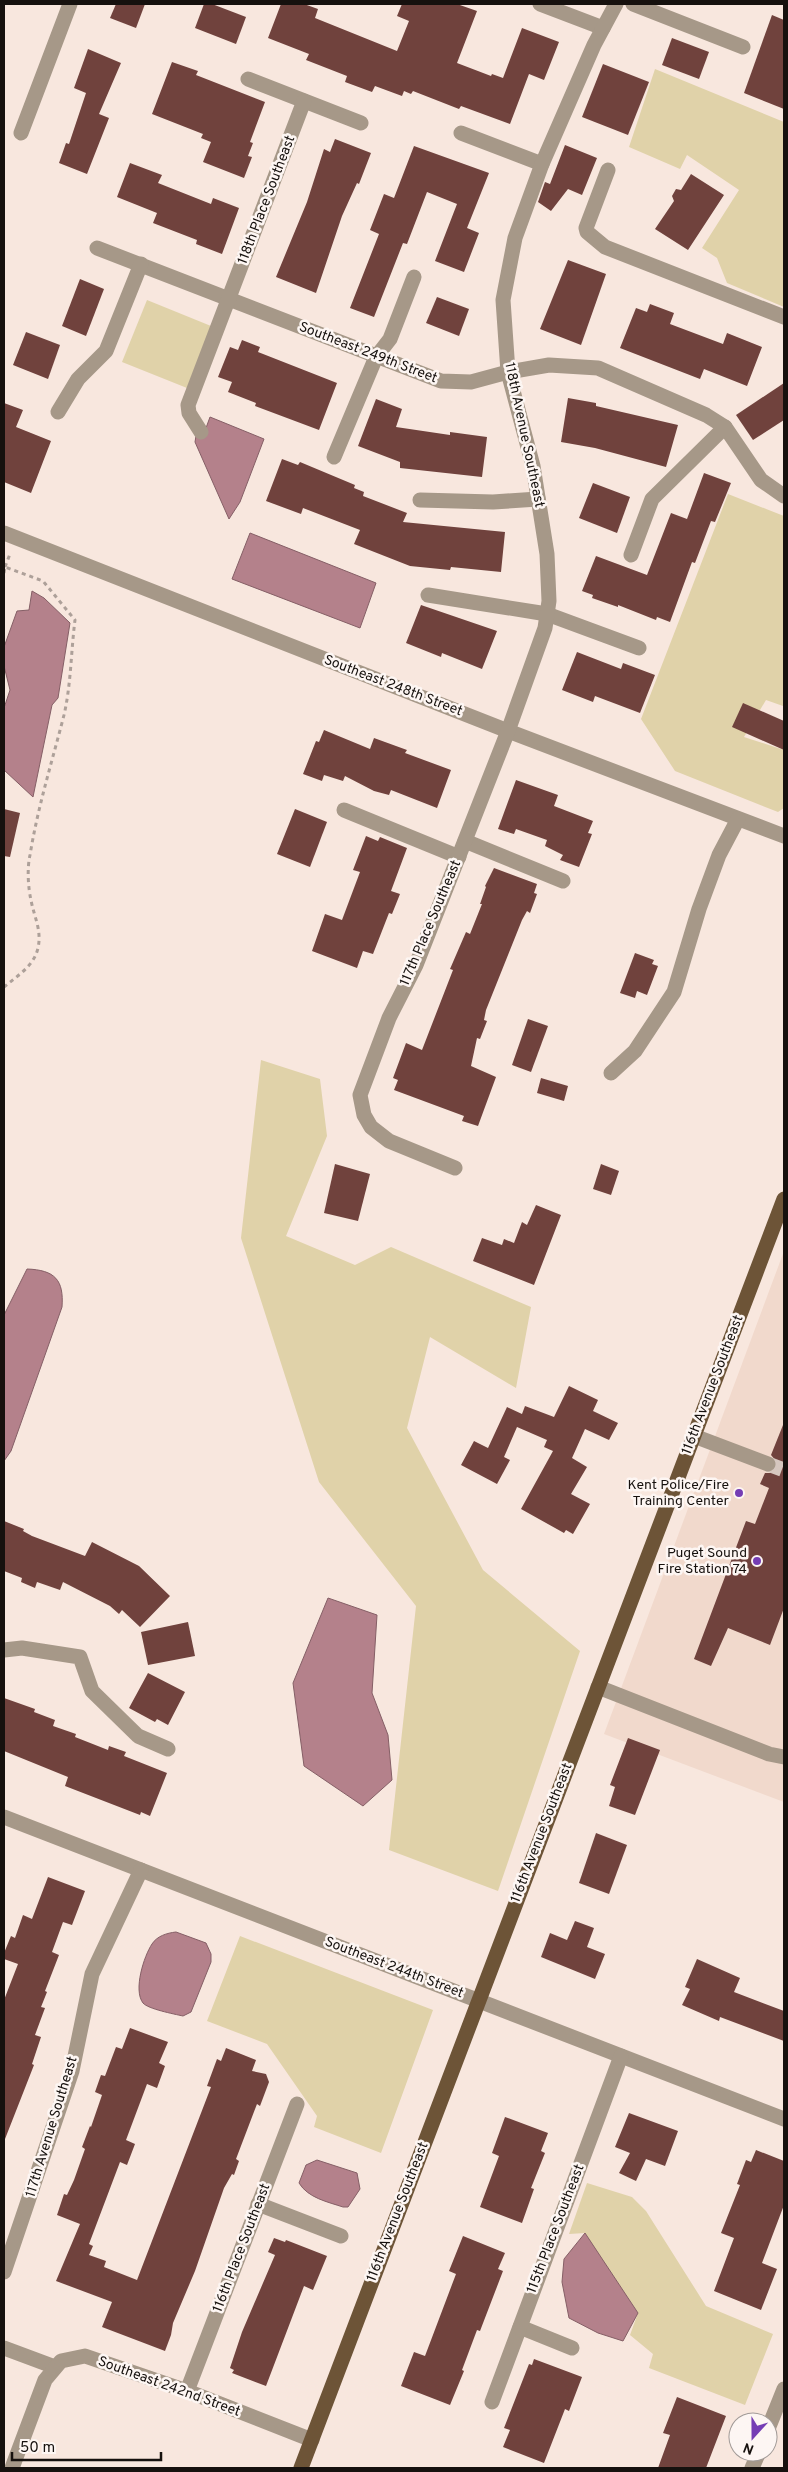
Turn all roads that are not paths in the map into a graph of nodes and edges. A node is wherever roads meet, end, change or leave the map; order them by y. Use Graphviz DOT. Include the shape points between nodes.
graph roads {
  1 [pos="70,4"];
  2 [pos="540,4"];
  3 [pos="616,4"];
  4 [pos="633,4"];
  5 [pos="603,28"];
  6 [pos="743,47"];
  7 [pos="248,79"];
  8 [pos="304,101"];
  9 [pos="361,123"];
  10 [pos="21,133"];
  11 [pos="461,133"];
  12 [pos="542,164"];
  13 [pos="608,170"];
  14 [pos="97,248"];
  15 [pos="141,264"];
  16 [pos="414,277"];
  17 [pos="230,300"];
  18 [pos="784,318"];
  19 [pos="376,357"];
  20 [pos="508,372"];
  21 [pos="58,412"];
  22 [pos="725,427"];
  23 [pos="201,432"];
  24 [pos="334,457"];
  25 [pos="784,496"];
  26 [pos="538,499"];
  27 [pos="420,500"];
  28 [pos="4,533"];
  29 [pos="631,555"];
  30 [pos="428,595"];
  31 [pos="547,614"];
  32 [pos="639,648"];
  33 [pos="508,731"];
  34 [pos="344,810"];
  35 [pos="738,819"];
  36 [pos="784,836"];
  37 [pos="465,841"];
  38 [pos="459,857"];
  39 [pos="563,881"];
  40 [pos="611,1073"];
  41 [pos="455,1168"];
  42 [pos="784,1198"];
  43 [pos="694,1436"];
  44 [pos="768,1464"];
  45 [pos="5,1648"];
  46 [pos="598,1686"];
  47 [pos="168,1749"];
  48 [pos="784,1757"];
  49 [pos="4,1817"];
  50 [pos="141,1870"];
  51 [pos="478,2001"];
  52 [pos="621,2056"];
  53 [pos="297,2104"];
  54 [pos="784,2119"];
  55 [pos="258,2204"];
  56 [pos="342,2236"];
  57 [pos="4,2272"];
  58 [pos="520,2327"];
  59 [pos="4,2348"];
  60 [pos="572,2348"];
  61 [pos="55,2367"];
  62 [pos="784,2389"];
  63 [pos="188,2391"];
  64 [pos="492,2402"];
  65 [pos="775,2412"];
  66 [pos="312,2440"];
  67 [pos="11,2447"];
  68 [pos="12,2468"];
  69 [pos="301,2468"];
  1 -- 10 [label="street"];
  2 -- 5 [label="street"];
  3 -- 5 [label="street, 118th Avenue Southeast"];
  4 -- 6 [label="street"];
  5 -- 12 [label="street, 118th Avenue Southeast"];
  7 -- 8 [label="street"];
  8 -- 9 [label="street"];
  8 -- 17 [label="street, 118th Place Southeast"];
  11 -- 12 [label="street"];
  12 -- 20 [label="street, 118th Avenue Southeast" via="515,238 503,300"];
  13 -- 18 [label="street" via="587,232 605,247"];
  14 -- 15 [label="street, Southeast 249th Street"];
  15 -- 17 [label="street, Southeast 249th Street"];
  15 -- 21 [label="street" via="106,351 78,379"];
  16 -- 19 [label="street" via="390,340"];
  17 -- 19 [label="street, Southeast 249th Street"];
  17 -- 23 [label="street, 118th Place Southeast" via="188,405 189,413"];
  19 -- 20 [label="street, Southeast 249th Street" via="441,382 471,382"];
  19 -- 24 [label="street"];
  20 -- 22 [label="street, Southeast 249th Street" via="549,365 598,368 706,415"];
  20 -- 26 [label="street, 118th Avenue Southeast" via="533,466"];
  22 -- 25 [label="street, Southeast 249th Street" via="762,480"];
  22 -- 29 [label="street" via="652,499"];
  26 -- 27 [label="street" via="493,502"];
  26 -- 31 [label="street, 118th Avenue Southeast" via="547,554"];
  28 -- 33 [label="street, Southeast 248th Street"];
  30 -- 31 [label="street"];
  31 -- 32 [label="street"];
  31 -- 33 [label="street, 118th Avenue Southeast" via="545,628"];
  33 -- 35 [label="street, Southeast 248th Street"];
  33 -- 37 [label="street, 117th Place Southeast"];
  34 -- 38 [label="street"];
  35 -- 36 [label="street, Southeast 248th Street"];
  35 -- 40 [label="street" via="719,855 699,909 674,992 635,1051"];
  37 -- 38 [label="street, 117th Place Southeast"];
  37 -- 39 [label="street"];
  38 -- 41 [label="street, 117th Place Southeast" via="416,965 389,1018 360,1095 364,1115 371,1127 389,1141"];
  42 -- 43 [label="main road, 116th Avenue Southeast"];
  43 -- 44 [label="street"];
  43 -- 46 [label="main road, 116th Avenue Southeast"];
  45 -- 47 [label="street" via="80,1657 92,1691 138,1736"];
  46 -- 48 [label="street" via="769,1754"];
  46 -- 51 [label="main road, 116th Avenue Southeast"];
  49 -- 50 [label="street, Southeast 244th Street"];
  50 -- 51 [label="street, Southeast 244th Street"];
  50 -- 57 [label="street, 117th Avenue Southeast" via="92,1974 72,2071"];
  51 -- 52 [label="street, Southeast 244th Street"];
  51 -- 66 [label="main road, 116th Avenue Southeast"];
  52 -- 54 [label="street, Southeast 244th Street"];
  52 -- 58 [label="street, 115th Place Southeast"];
  53 -- 55 [label="street, 116th Place Southeast"];
  55 -- 56 [label="street"];
  55 -- 63 [label="street, 116th Place Southeast"];
  58 -- 60 [label="street"];
  58 -- 64 [label="street, 115th Place Southeast"];
  59 -- 61 [label="street"];
  61 -- 63 [label="street, Southeast 242nd Street" via="60,2361 85,2356"];
  61 -- 67 [label="street"];
  62 -- 65 [label="street"];
  63 -- 66 [label="street, Southeast 242nd Street"];
  66 -- 69 [label="main road, 116th Avenue Southeast"];
  67 -- 68 [label="street"];
}
